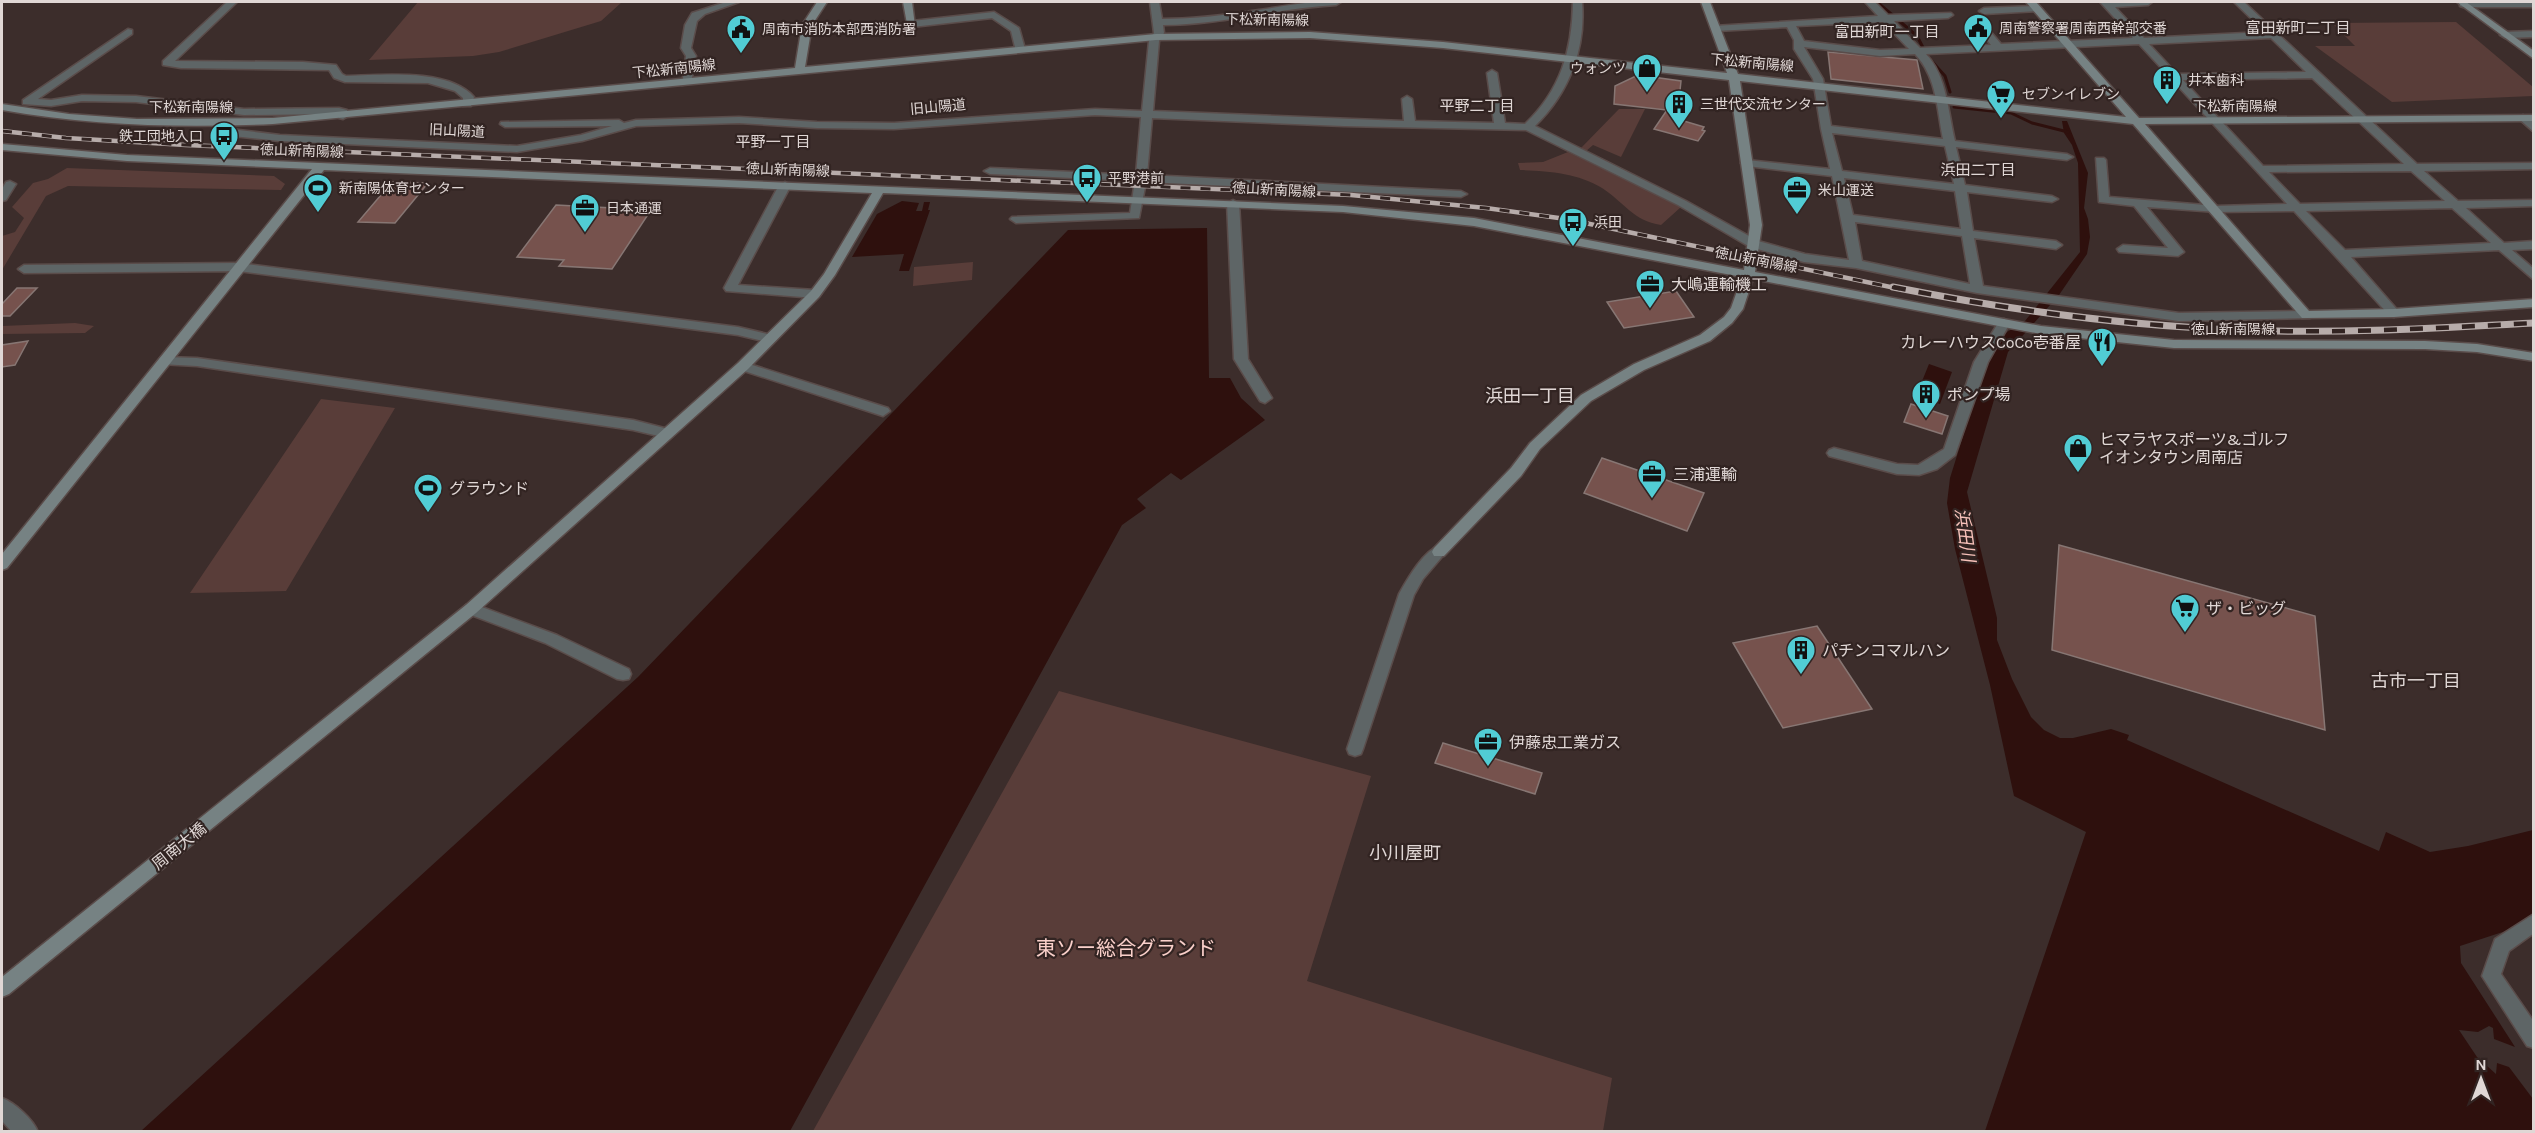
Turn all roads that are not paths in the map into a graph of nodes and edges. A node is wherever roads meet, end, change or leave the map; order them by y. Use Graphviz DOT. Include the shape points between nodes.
graph roads {
  1 [pos="232,2"];
  2 [pos="734,2"];
  3 [pos="822,2"];
  4 [pos="907,2"];
  5 [pos="1154,2"];
  6 [pos="1336,2"];
  7 [pos="1578,2"];
  8 [pos="1706,2"];
  9 [pos="1870,2"];
  10 [pos="2148,2"];
  11 [pos="2240,2"];
  12 [pos="2106,3"];
  13 [pos="2462,3"];
  14 [pos="2534,4"];
  15 [pos="2034,5"];
  16 [pos="1984,11"];
  17 [pos="1948,15"];
  18 [pos="1886,16"];
  19 [pos="1158,22"];
  20 [pos="912,24"];
  21 [pos="1790,24"];
  22 [pos="1981,26"];
  23 [pos="1717,28"];
  24 [pos="128,32"];
  25 [pos="2534,33"];
  26 [pos="2505,34"];
  27 [pos="2273,35"];
  28 [pos="1156,37"];
  29 [pos="2139,39"];
  30 [pos="2066,42"];
  31 [pos="1800,44"];
  32 [pos="1997,46"];
  33 [pos="1020,49"];
  34 [pos="1920,50"];
  35 [pos="2534,56"];
  36 [pos="1572,59"];
  37 [pos="800,71"];
  38 [pos="1492,73"];
  39 [pos="2316,75"];
  40 [pos="2176,76"];
  41 [pos="1733,77"];
  42 [pos="686,82"];
  43 [pos="1818,85"];
  44 [pos="1941,98"];
  45 [pos="1407,99"];
  46 [pos="28,102"];
  47 [pos="467,104"];
  48 [pos="6,107"];
  49 [pos="1148,112"];
  50 [pos="344,116"];
  51 [pos="2528,118"];
  52 [pos="2362,120"];
  53 [pos="2134,121"];
  54 [pos="2216,121"];
  55 [pos="229,123"];
  56 [pos="636,123"];
  57 [pos="505,124"];
  58 [pos="1410,124"];
  59 [pos="1500,126"];
  60 [pos="1528,127"];
  61 [pos="1826,129"];
  62 [pos="2534,129"];
  63 [pos="1950,145"];
  64 [pos="2,147"];
  65 [pos="2067,157"];
  66 [pos="2100,160"];
  67 [pos="1747,163"];
  68 [pos="2534,166"];
  69 [pos="320,167"];
  70 [pos="2413,167"];
  71 [pos="2260,169"];
  72 [pos="990,171"];
  73 [pos="1836,174"];
  74 [pos="1141,178"];
  75 [pos="2,185"];
  76 [pos="785,185"];
  77 [pos="1960,187"];
  78 [pos="880,188"];
  79 [pos="1461,194"];
  80 [pos="2,198"];
  81 [pos="2052,199"];
  82 [pos="1136,200"];
  83 [pos="1233,203"];
  84 [pos="2138,203"];
  85 [pos="2534,203"];
  86 [pos="2454,205"];
  87 [pos="2217,209"];
  88 [pos="2299,209"];
  89 [pos="1848,218"];
  90 [pos="1016,219"];
  91 [pos="1969,234"];
  92 [pos="1754,244"];
  93 [pos="2056,245"];
  94 [pos="2534,245"];
  95 [pos="2500,247"];
  96 [pos="2123,249"];
  97 [pos="2342,254"];
  98 [pos="1856,264"];
  99 [pos="238,267"];
  100 [pos="24,269"];
  101 [pos="1749,274"];
  102 [pos="2534,276"];
  103 [pos="1977,289"];
  104 [pos="814,294"];
  105 [pos="2534,303"];
  106 [pos="2394,313"];
  107 [pos="2306,315"];
  108 [pos="2008,324"];
  109 [pos="771,339"];
  110 [pos="2534,357"];
  111 [pos="165,361"];
  112 [pos="742,366"];
  113 [pos="1265,398"];
  114 [pos="884,411"];
  115 [pos="667,433"];
  116 [pos="1834,453"];
  117 [pos="1439,552"];
  118 [pos="2,564"];
  119 [pos="471,609"];
  120 [pos="623,674"];
  121 [pos="1356,749"];
  122 [pos="2534,922"];
  123 [pos="2,988"];
  124 [pos="2534,1039"];
  125 [pos="2,1108"];
  126 [pos="28,1131"];
  1 -- 47 [label="street" via="167,63 332,67 345,79 442,83 464,92 469,97"];
  2 -- 42 [label="street" via="698,12 693,18 686,48 691,56"];
  3 -- 37 [label="main road" via="808,18 803,32"];
  4 -- 20 [label="main road"];
  5 -- 19 [label="street"];
  6 -- 19 [label="street" via="1190,22"];
  7 -- 36 [label="street" via="1578,31"];
  8 -- 23 [label="main road"];
  9 -- 18 [label="street"];
  10 -- 12 [label="street"];
  11 -- 27 [label="street"];
  12 -- 29 [label="street"];
  13 -- 14 [label="street"];
  13 -- 26 [label="main road"];
  15 -- 16 [label="street"];
  15 -- 30 [label="main road"];
  17 -- 18 [label="street"];
  18 -- 21 [label="street"];
  18 -- 34 [label="street"];
  19 -- 28 [label="street"];
  20 -- 33 [label="street" via="994,15 1016,30"];
  21 -- 23 [label="street"];
  21 -- 31 [label="street"];
  22 -- 32 [label="street"];
  23 -- 41 [label="main road"];
  24 -- 46 [label="street"];
  25 -- 26 [label="street"];
  26 -- 35 [label="main road"];
  27 -- 29 [label="street"];
  27 -- 39 [label="street"];
  28 -- 33 [label="main road, 下松新南陽線"];
  28 -- 36 [label="main road, 下松新南陽線" via="1354,37"];
  28 -- 49 [label="street"];
  29 -- 30 [label="street"];
  29 -- 40 [label="street"];
  30 -- 32 [label="street"];
  30 -- 53 [label="main road"];
  31 -- 34 [label="street" via="1880,53"];
  31 -- 43 [label="street"];
  32 -- 34 [label="street"];
  33 -- 37 [label="main road, 下松新南陽線"];
  34 -- 44 [label="street" via="1935,76"];
  36 -- 41 [label="main road, 下松新南陽線"];
  36 -- 60 [label="street" via="1554,100"];
  37 -- 42 [label="main road, 下松新南陽線"];
  38 -- 59 [label="street"];
  39 -- 40 [label="street"];
  39 -- 52 [label="street"];
  40 -- 54 [label="street"];
  41 -- 43 [label="main road, 下松新南陽線"];
  41 -- 67 [label="main road"];
  42 -- 47 [label="main road, 下松新南陽線"];
  43 -- 44 [label="main road, 下松新南陽線"];
  43 -- 61 [label="street"];
  44 -- 53 [label="main road, 下松新南陽線"];
  44 -- 63 [label="street"];
  45 -- 58 [label="street"];
  46 -- 48 [label="street"];
  46 -- 50 [label="street" via="136,99 244,112 339,111"];
  47 -- 50 [label="main road, 下松新南陽線"];
  48 -- 55 [label="main road, 下松新南陽線" via="112,121"];
  49 -- 56 [label="street, 旧山陽道" via="1042,114 894,126 739,120"];
  49 -- 58 [label="street, 旧山陽道"];
  49 -- 74 [label="street"];
  50 -- 55 [label="main road, 下松新南陽線"];
  51 -- 52 [label="main road, 下松新南陽線"];
  51 -- 62 [label="street"];
  52 -- 54 [label="main road, 下松新南陽線"];
  52 -- 70 [label="street"];
  53 -- 54 [label="main road, 下松新南陽線"];
  53 -- 87 [label="main road"];
  54 -- 71 [label="street"];
  55 -- 56 [label="street, 旧山陽道" via="223,132 517,149 582,138"];
  56 -- 57 [label="street"];
  58 -- 59 [label="street, 旧山陽道"];
  59 -- 60 [label="street, 旧山陽道"];
  60 -- 92 [label="street" via="1682,203"];
  61 -- 63 [label="street"];
  61 -- 73 [label="street"];
  63 -- 65 [label="street"];
  63 -- 77 [label="street"];
  64 -- 69 [label="main road, 徳山新南陽線" via="127,158"];
  66 -- 84 [label="street" via="2103,200"];
  67 -- 73 [label="street"];
  67 -- 92 [label="main road" via="1756,225"];
  68 -- 70 [label="street"];
  69 -- 76 [label="main road, 徳山新南陽線"];
  69 -- 99 [label="main road"];
  70 -- 71 [label="street"];
  70 -- 86 [label="street"];
  71 -- 88 [label="street"];
  72 -- 74 [label="street"];
  73 -- 77 [label="street"];
  73 -- 89 [label="street"];
  74 -- 79 [label="street"];
  74 -- 82 [label="street"];
  75 -- 80 [label="street" via="10,184"];
  76 -- 78 [label="main road, 徳山新南陽線"];
  76 -- 104 [label="street" via="730,288"];
  77 -- 81 [label="street"];
  77 -- 91 [label="street"];
  78 -- 82 [label="main road, 徳山新南陽線"];
  78 -- 104 [label="main road, 周南大橋"];
  82 -- 83 [label="main road, 徳山新南陽線"];
  82 -- 90 [label="street" via="1135,216"];
  83 -- 101 [label="main road, 徳山新南陽線" via="1343,208 1451,219"];
  83 -- 113 [label="street" via="1241,359"];
  84 -- 87 [label="street"];
  84 -- 96 [label="street" via="2178,252"];
  85 -- 86 [label="street"];
  86 -- 88 [label="street"];
  86 -- 95 [label="street"];
  87 -- 88 [label="street"];
  87 -- 107 [label="main road"];
  88 -- 97 [label="street"];
  89 -- 91 [label="street"];
  89 -- 98 [label="street"];
  91 -- 93 [label="street"];
  91 -- 103 [label="street"];
  92 -- 98 [label="street" via="1804,258"];
  92 -- 101 [label="main road"];
  94 -- 95 [label="street"];
  95 -- 97 [label="street"];
  95 -- 102 [label="street"];
  97 -- 106 [label="street"];
  98 -- 103 [label="street"];
  99 -- 100 [label="street"];
  99 -- 109 [label="street"];
  99 -- 111 [label="main road"];
  101 -- 108 [label="main road, 徳山新南陽線"];
  101 -- 117 [label="main road" via="1743,295 1728,321 1706,338 1639,367 1586,399 1535,446 1516,472"];
  103 -- 107 [label="street" via="2179,316"];
  104 -- 109 [label="main road, 周南大橋"];
  105 -- 106 [label="main road"];
  106 -- 107 [label="main road"];
  108 -- 110 [label="main road, 徳山新南陽線" via="2174,344 2425,345"];
  108 -- 116 [label="street" via="1981,362 1950,452 1919,470 1897,470"];
  109 -- 112 [label="main road, 周南大橋"];
  111 -- 115 [label="street" via="197,362 622,423"];
  111 -- 118 [label="main road"];
  112 -- 114 [label="street"];
  112 -- 115 [label="main road, 周南大橋"];
  115 -- 119 [label="main road, 周南大橋"];
  117 -- 121 [label="street" via="1407,594"];
  119 -- 120 [label="street" via="551,639"];
  119 -- 123 [label="main road, 周南大橋"];
  122 -- 124 [label="street" via="2502,945 2491,976"];
  125 -- 126 [label="street"];
}
